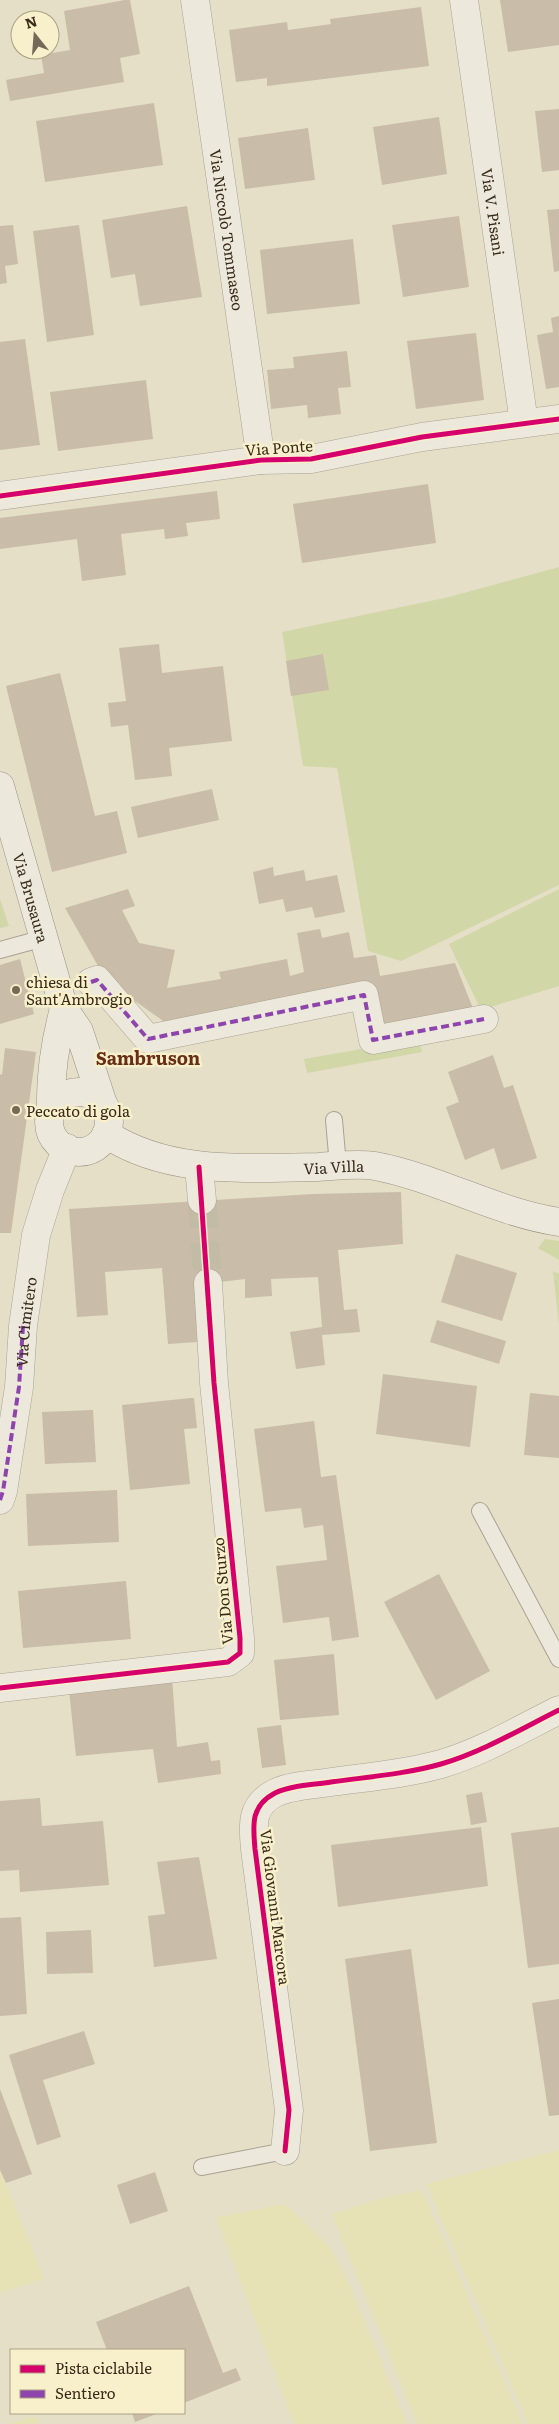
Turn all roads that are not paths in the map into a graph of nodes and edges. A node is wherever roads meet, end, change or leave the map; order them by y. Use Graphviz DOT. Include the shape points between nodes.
graph roads {
  1 [pos="195,0"];
  2 [pos="464,0"];
  3 [pos="559,419"];
  4 [pos="524,423"];
  5 [pos="261,460"];
  6 [pos="0,496"];
  7 [pos="0,786"];
  8 [pos="44,938"];
  9 [pos="0,950"];
  10 [pos="91,982"];
  11 [pos="64,1009"];
  12 [pos="484,1018"];
  13 [pos="103,1104"];
  14 [pos="51,1111"];
  15 [pos="334,1120"];
  16 [pos="106,1134"];
  17 [pos="67,1148"];
  18 [pos="338,1166"];
  19 [pos="200,1167"];
  20 [pos="202,1200"];
  21 [pos="559,1222"];
  22 [pos="208,1283"];
  23 [pos="0,1500"];
  24 [pos="480,1511"];
  25 [pos="559,1659"];
  26 [pos="0,1688"];
  27 [pos="559,1710"];
  28 [pos="285,2151"];
  29 [pos="202,2167"];
  1 -- 5 [label="street, Via Niccolò Tommaseo"];
  2 -- 4 [label="street, Via V. Pisani"];
  3 -- 4 [label="street, Via Ponte"];
  4 -- 5 [label="street, Via Ponte" via="422,437 311,458"];
  5 -- 6 [label="street, Via Ponte"];
  7 -- 8 [label="street, Via Brusaura"];
  8 -- 9 [label="lane"];
  8 -- 11 [label="street, Via Brusaura"];
  10 -- 12 [label="street" via="97,980 148,1039 364,995 373,1040"];
  11 -- 13 [label="street, Via Brusaura" via="79,1031"];
  11 -- 14 [label="street" via="57,1034 50,1089"];
  13 -- 14 [label="street" via="95,1096 72,1092 55,1102"];
  13 -- 16 [label="street, Via Brusaura" via="108,1114"];
  14 -- 17 [label="street" via="50,1128 55,1139"];
  15 -- 18 [label="lane"];
  16 -- 17 [label="street" via="97,1146 86,1151"];
  16 -- 19 [label="street, Via Villa" via="139,1153"];
  17 -- 23 [label="street, Via Cimitero" via="36,1235 23,1326 19,1387"];
  18 -- 19 [label="street, Via Villa"];
  18 -- 21 [label="street, Via Villa" via="395,1170 532,1218"];
  19 -- 20 [label="street"];
  22 -- 26 [label="street, Via Don Sturzo" via="214,1383 240,1653 228,1662"];
  24 -- 25 [label="lane"];
  27 -- 28 [label="street, Via Giovanni Marcora" via="440,1764 290,1788 274,1794 257,1811 252,1822 289,2110"];
  28 -- 29 [label="lane"];
}
